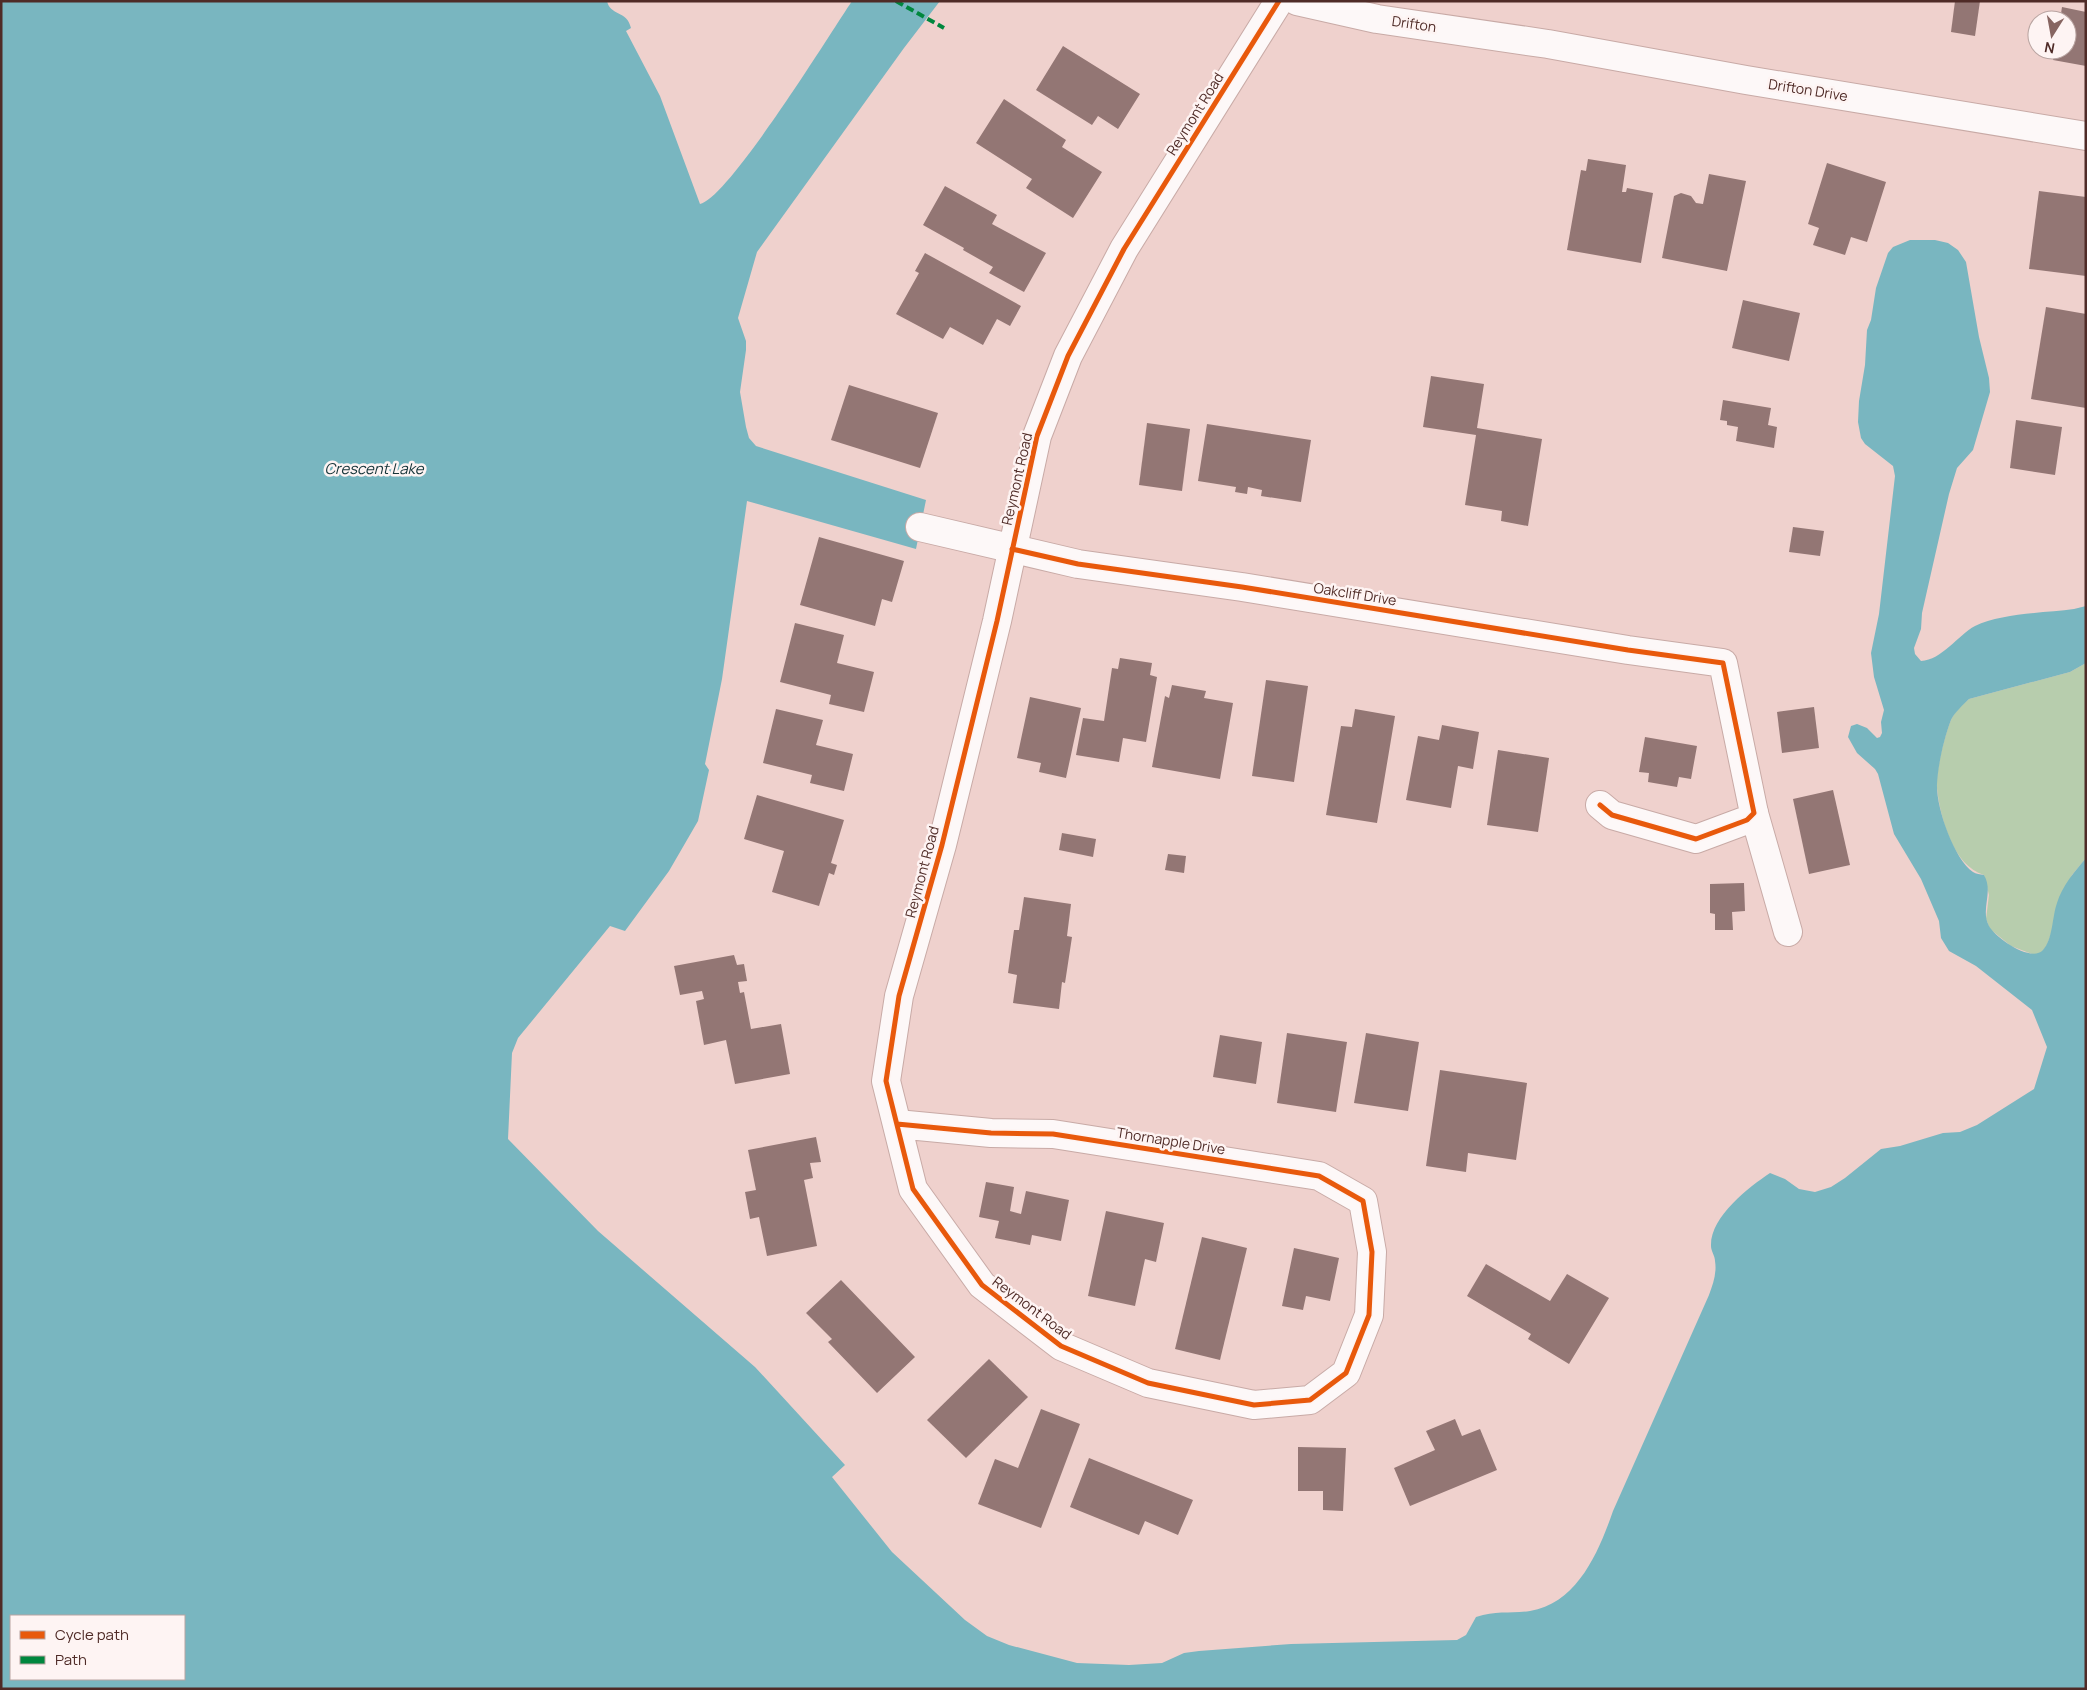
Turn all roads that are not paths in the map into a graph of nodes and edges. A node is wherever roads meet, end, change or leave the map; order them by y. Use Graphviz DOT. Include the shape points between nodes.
graph roads {
  1 [pos="1278,1"];
  2 [pos="1297,1"];
  3 [pos="1531,41"];
  4 [pos="2086,136"];
  5 [pos="920,527"];
  6 [pos="1012,550"];
  7 [pos="1600,805"];
  8 [pos="1754,813"];
  9 [pos="1788,932"];
  10 [pos="897,1124"];
  11 [pos="1371,1272"];
  1 -- 6 [label="street, Reymont Road" via="1124,249 1068,356 1037,436"];
  2 -- 3 [label="street, Drifton" via="1377,19"];
  3 -- 4 [label="street, Drifton Drive"];
  5 -- 6 [label="street, Oakcliff Drive"];
  6 -- 8 [label="street, Oakcliff Drive" via="1078,564 1723,663"];
  6 -- 10 [label="street, Reymont Road" via="942,845 899,996 886,1081"];
  7 -- 8 [label="street" via="1612,816 1696,839 1747,820"];
  8 -- 9 [label="street"];
  10 -- 11 [label="street, Thornapple Drive" via="991,1133 1054,1134 1319,1176 1363,1201 1372,1252"];
  10 -- 11 [label="street, Reymont Road" via="913,1189 982,1286 1061,1346 1148,1383 1254,1404 1310,1400 1346,1373 1369,1315"];
}
